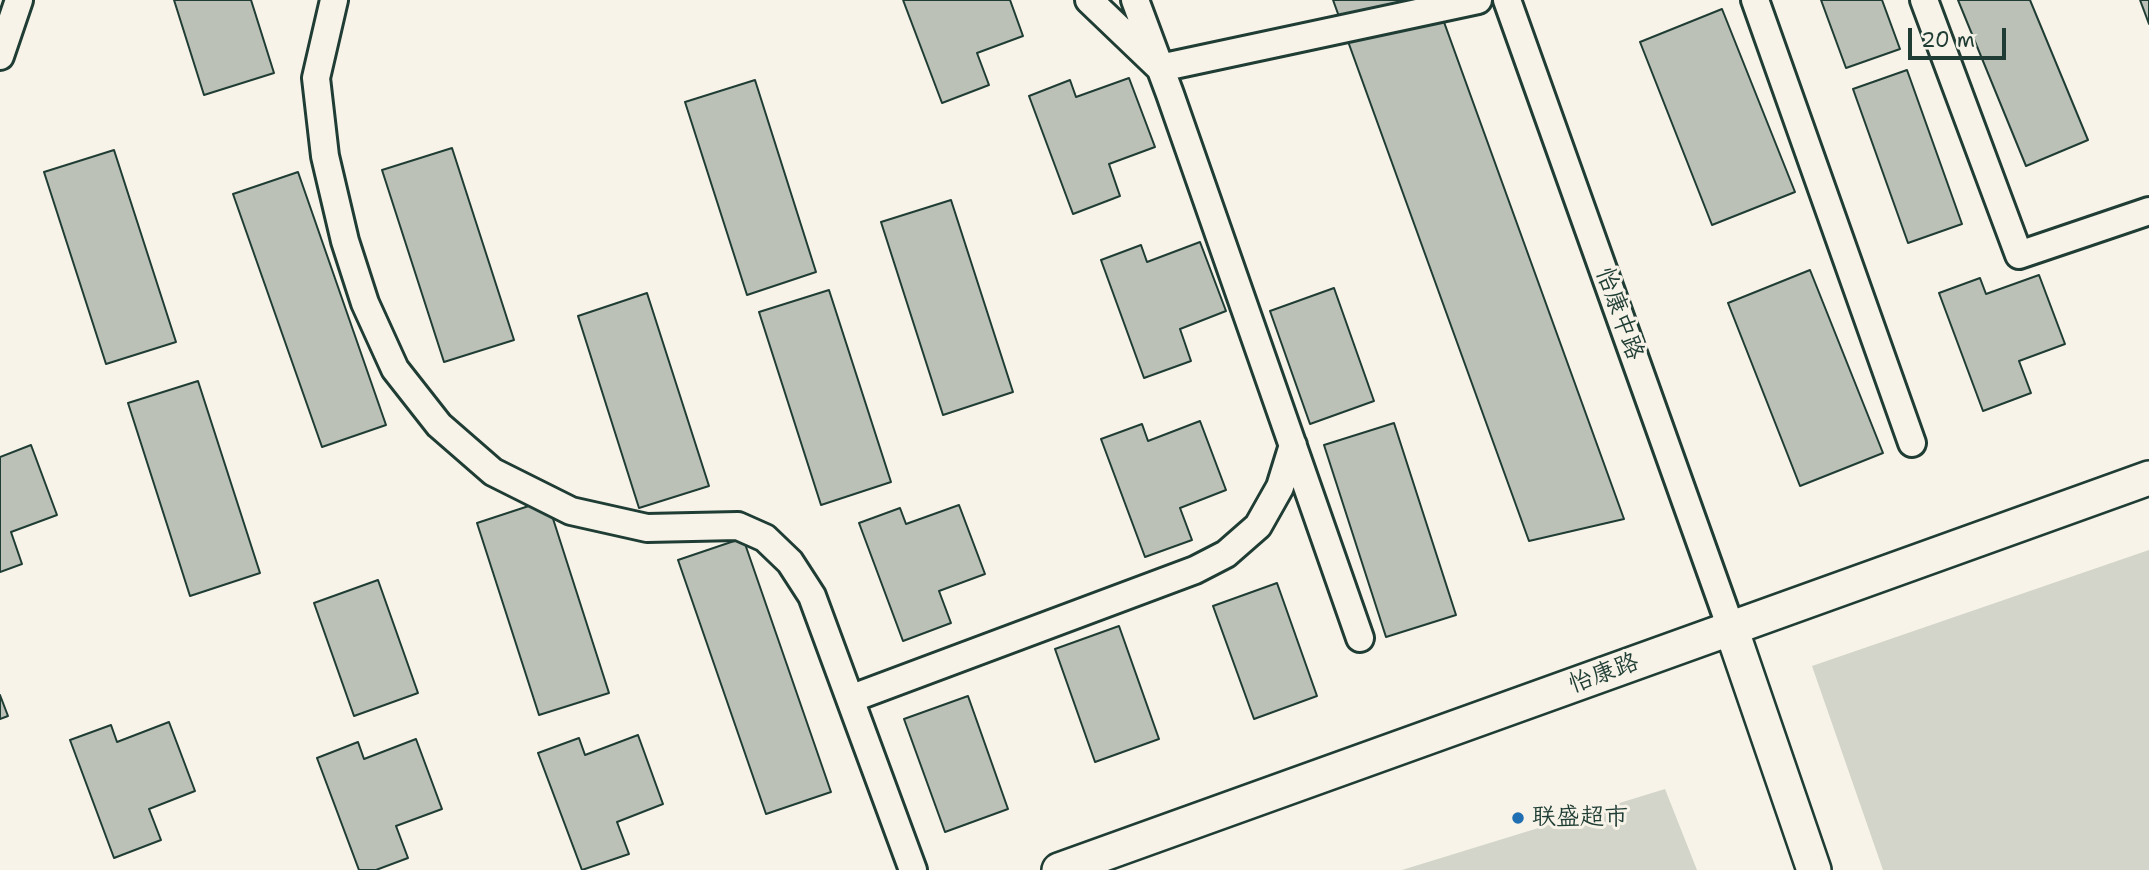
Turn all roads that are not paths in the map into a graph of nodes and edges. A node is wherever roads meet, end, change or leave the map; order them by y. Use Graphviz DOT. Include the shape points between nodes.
graph roads {
  1 [pos="19,0"];
  2 [pos="334,0"];
  3 [pos="1089,0"];
  4 [pos="1135,0"];
  5 [pos="1478,0"];
  6 [pos="1507,0"];
  7 [pos="1755,0"];
  8 [pos="1924,0"];
  9 [pos="0,55"];
  10 [pos="1160,68"];
  11 [pos="2149,211"];
  12 [pos="1912,443"];
  13 [pos="1293,445"];
  14 [pos="2149,478"];
  15 [pos="1731,628"];
  16 [pos="1360,638"];
  17 [pos="850,699"];
  18 [pos="913,870"];
  19 [pos="1059,870"];
  20 [pos="1814,870"];
  1 -- 9 [label="street"];
  2 -- 17 [label="street" via="316,78 325,156 365,303 395,369 439,425 493,472 571,511 647,528 738,526 765,538 790,562 812,596"];
  3 -- 10 [label="street"];
  4 -- 10 [label="street"];
  5 -- 10 [label="street"];
  6 -- 15 [label="street, 怡康中路"];
  7 -- 12 [label="street"];
  8 -- 11 [label="street" via="2019,255"];
  10 -- 13 [label="street"];
  13 -- 16 [label="street"];
  13 -- 17 [label="street" via="1280,487 1258,526 1226,554 1195,570"];
  14 -- 15 [label="street, 怡康路"];
  15 -- 19 [label="street, 怡康路"];
  15 -- 20 [label="street"];
  17 -- 18 [label="street"];
}
